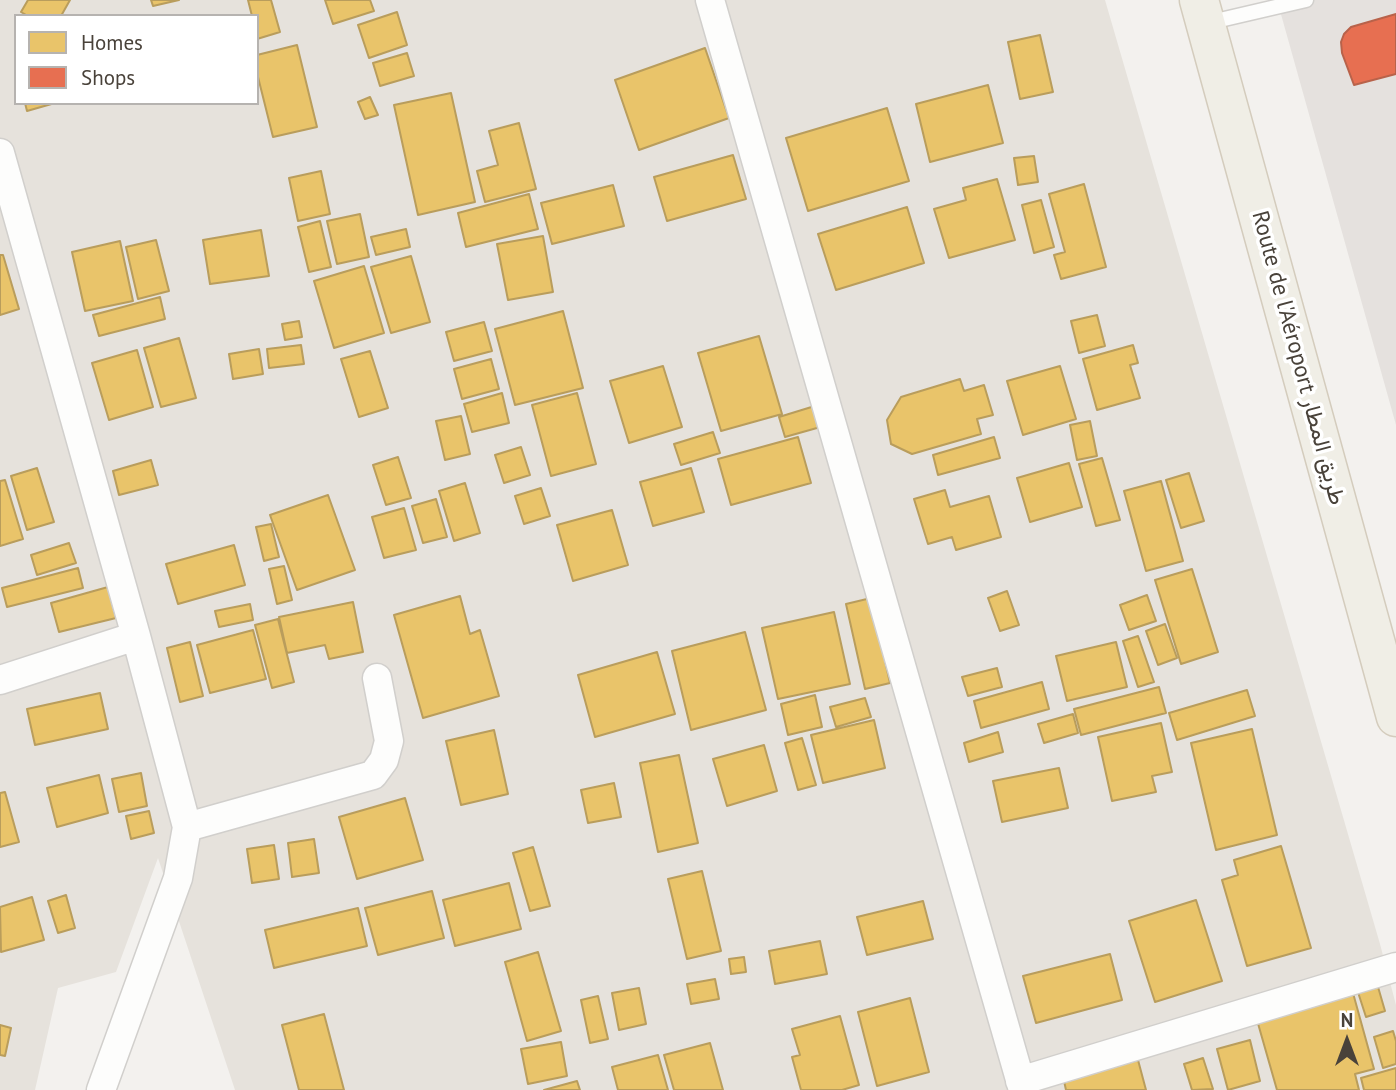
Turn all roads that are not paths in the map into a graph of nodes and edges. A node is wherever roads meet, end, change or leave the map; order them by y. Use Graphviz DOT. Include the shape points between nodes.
graph roads {
  1 [pos="710,0"];
  2 [pos="1306,0"];
  3 [pos="1203,12"];
  4 [pos="0,153"];
  5 [pos="136,636"];
  6 [pos="377,678"];
  7 [pos="0,680"];
  8 [pos="1396,717"];
  9 [pos="187,827"];
  10 [pos="1396,967"];
  11 [pos="1022,1086"];
  12 [pos="101,1090"];
  1 -- 11 [label="street"];
  2 -- 3 [label="lane"];
  3 -- 8 [label="main road, Route de l'Aéroport طريق المطار"];
  4 -- 5 [label="street"];
  5 -- 7 [label="street"];
  5 -- 9 [label="street"];
  6 -- 9 [label="street" via="388,741 384,760 373,775"];
  9 -- 12 [label="street" via="178,878"];
  10 -- 11 [label="street"];
}
